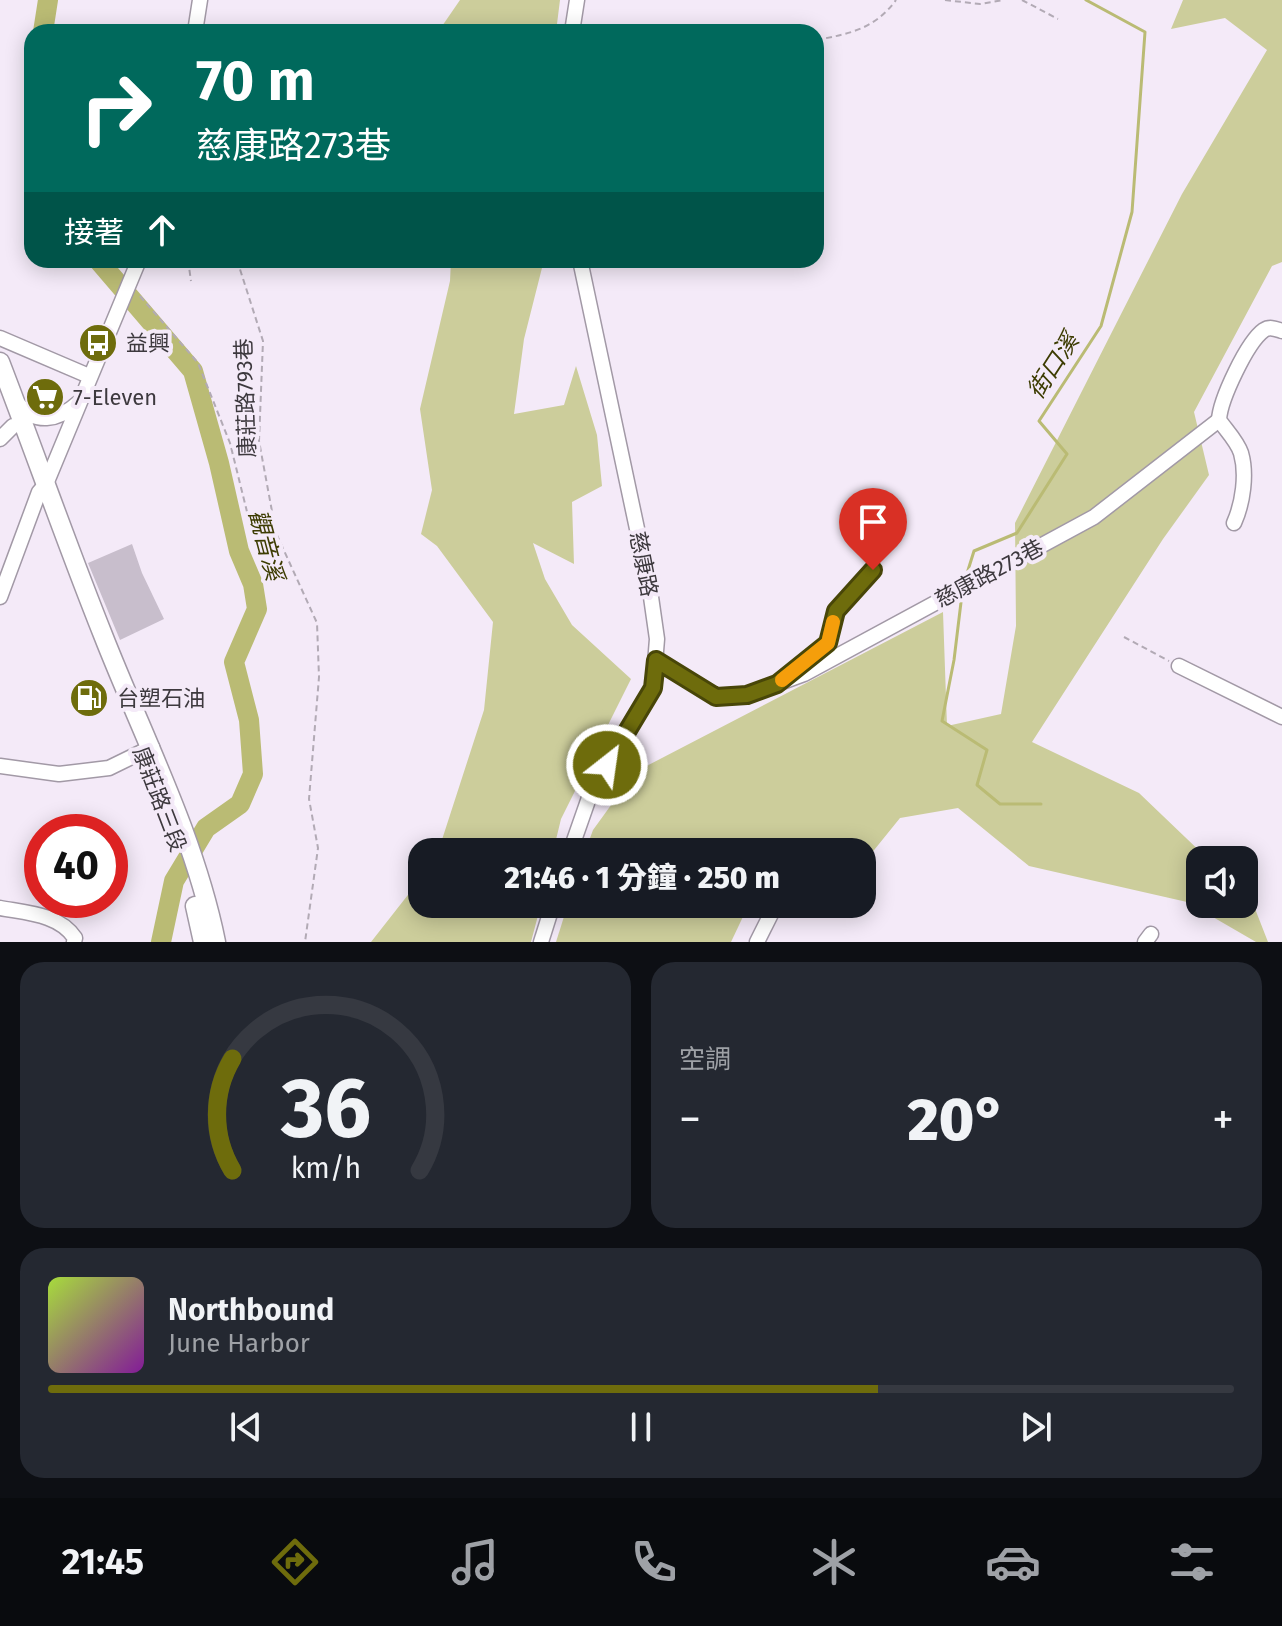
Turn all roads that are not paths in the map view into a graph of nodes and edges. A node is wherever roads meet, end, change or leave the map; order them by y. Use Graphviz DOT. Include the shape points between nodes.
graph roads {
  1 [pos="200,0"];
  2 [pos="577,0"];
  3 [pos="196,24"];
  4 [pos="573,24"];
  5 [pos="136,268"];
  6 [pos="582,268"];
  7 [pos="1282,331"];
  8 [pos="0,338"];
  9 [pos="0,362"];
  10 [pos="89,376"];
  11 [pos="7,398"];
  12 [pos="78,403"];
  13 [pos="1219,420"];
  14 [pos="6,433"];
  15 [pos="42,488"];
  16 [pos="1234,523"];
  17 [pos="873,570"];
  18 [pos="0,597"];
  19 [pos="656,660"];
  20 [pos="1179,666"];
  21 [pos="777,684"];
  22 [pos="1282,717"];
  23 [pos="147,750"];
  24 [pos="0,766"];
  25 [pos="575,838"];
  26 [pos="194,876"];
  27 [pos="0,908"];
  28 [pos="549,918"];
  29 [pos="769,918"];
  30 [pos="75,940"];
  31 [pos="203,942"];
  32 [pos="216,942"];
  33 [pos="541,942"];
  34 [pos="757,942"];
  1 -- 3 [label="street"];
  2 -- 4 [label="street"];
  5 -- 10 [label="street"];
  6 -- 19 [label="street, 慈康路" via="650,590"];
  7 -- 13 [label="street" via="1264,329 1250,347 1224,396"];
  8 -- 10 [label="street"];
  9 -- 11 [label="main road"];
  10 -- 12 [label="street"];
  11 -- 12 [label="street" via="39,419 55,418"];
  11 -- 14 [label="main road"];
  11 -- 15 [label="main road"];
  12 -- 15 [label="street"];
  13 -- 16 [label="street" via="1241,454 1241,507"];
  13 -- 21 [label="street, 慈康路273巷" via="1094,517"];
  14 -- 15 [label="main road"];
  15 -- 18 [label="street"];
  15 -- 23 [label="main road, 康莊路三段"];
  17 -- 21 [label="street" via="836,611 828,643"];
  19 -- 21 [label="street, 慈康路273巷" via="716,697 747,695"];
  19 -- 25 [label="street, 慈康路" via="653,688 591,792"];
  20 -- 22 [label="street"];
  23 -- 24 [label="street" via="109,768 59,774"];
  23 -- 26 [label="main road, 康莊路三段"];
  26 -- 31 [label="main road, 康莊路三段"];
  26 -- 32 [label="main road, 康莊路三段"];
  27 -- 30 [label="street" via="52,919 68,928"];
  28 -- 33 [label="street"];
  29 -- 34 [label="street"];
}
